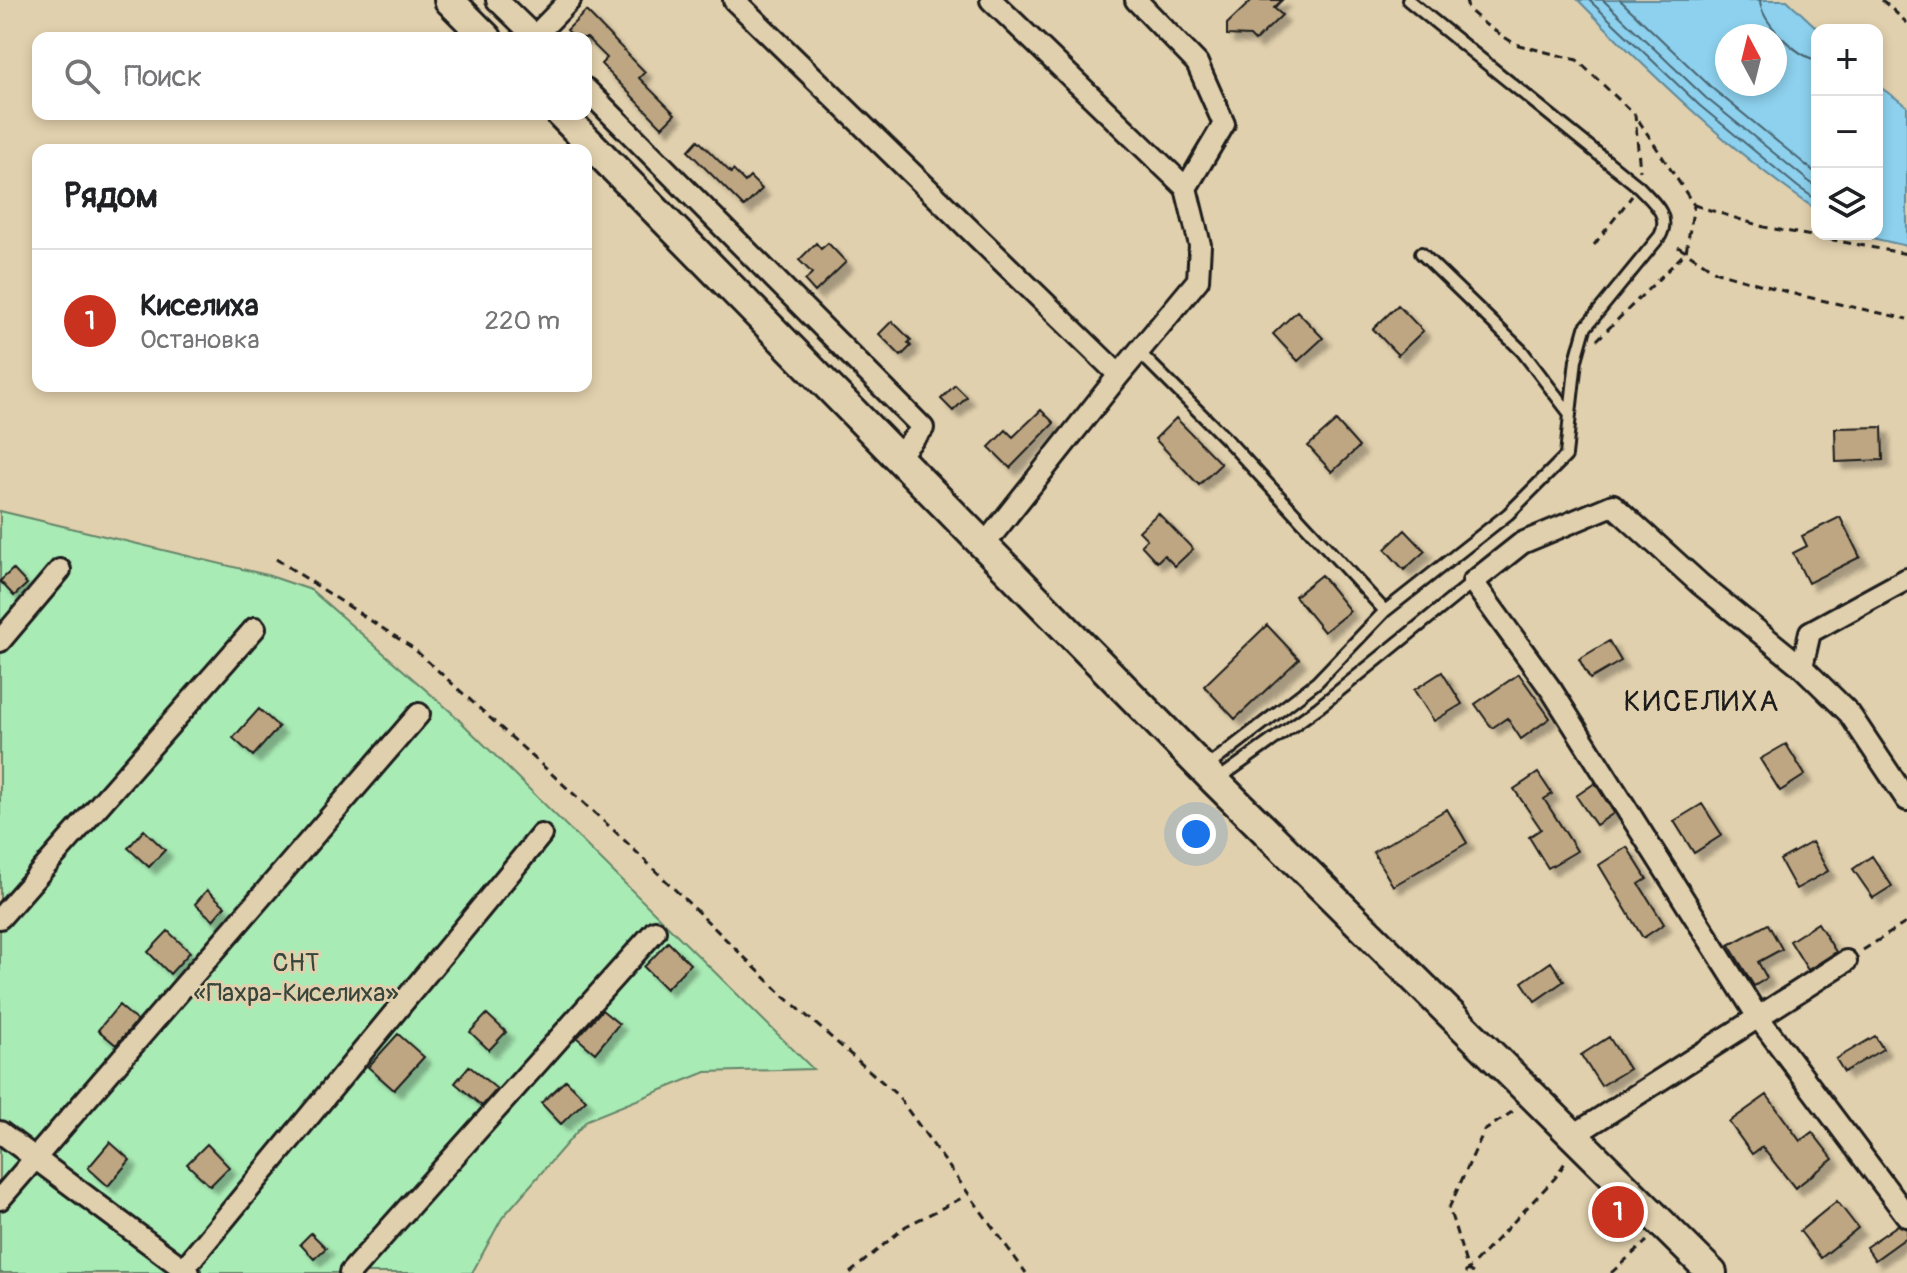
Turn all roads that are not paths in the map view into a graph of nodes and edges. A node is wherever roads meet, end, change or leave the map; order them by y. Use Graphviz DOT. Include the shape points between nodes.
graph roads {
  1 [pos="449,0"];
  2 [pos="497,0"];
  3 [pos="570,0"];
  4 [pos="734,0"];
  5 [pos="991,0"];
  6 [pos="1136,0"];
  7 [pos="1408,0"];
  8 [pos="481,32"];
  9 [pos="528,32"];
  10 [pos="540,32"];
  11 [pos="592,95"];
  12 [pos="567,120"];
  13 [pos="590,144"];
  14 [pos="592,146"];
  15 [pos="1186,188"];
  16 [pos="1421,253"];
  17 [pos="1139,352"];
  18 [pos="1119,375"];
  19 [pos="1570,414"];
  20 [pos="897,457"];
  21 [pos="984,545"];
  22 [pos="60,570"];
  23 [pos="1907,579"];
  24 [pos="1473,582"];
  25 [pos="1385,611"];
  26 [pos="255,628"];
  27 [pos="0,641"];
  28 [pos="1802,667"];
  29 [pos="419,714"];
  30 [pos="1210,775"];
  31 [pos="1907,800"];
  32 [pos="541,835"];
  33 [pos="0,918"];
  34 [pos="655,931"];
  35 [pos="1846,961"];
  36 [pos="1758,1017"];
  37 [pos="0,1132"];
  38 [pos="1577,1138"];
  39 [pos="33,1159"];
  40 [pos="0,1199"];
  41 [pos="1907,1216"];
  42 [pos="184,1272"];
  43 [pos="350,1273"];
  44 [pos="1712,1273"];
  1 -- 8 [label="street"];
  2 -- 9 [label="street"];
  3 -- 10 [label="street"];
  4 -- 18 [label="street"];
  5 -- 15 [label="street"];
  6 -- 15 [label="street" via="1197,63 1224,124"];
  7 -- 19 [label="lane" via="1639,187 1662,212 1665,227 1660,236 1585,328"];
  11 -- 20 [label="street" via="923,428"];
  12 -- 13 [label="street"];
  14 -- 20 [label="street"];
  15 -- 17 [label="street" via="1200,245 1198,280"];
  16 -- 19 [label="lane" via="1522,351"];
  17 -- 18 [label="street"];
  17 -- 25 [label="lane"];
  18 -- 21 [label="street"];
  19 -- 25 [label="lane" via="1566,456 1508,514"];
  20 -- 21 [label="street"];
  21 -- 30 [label="street"];
  22 -- 27 [label="street"];
  23 -- 28 [label="street" via="1810,632"];
  24 -- 28 [label="street" via="1522,543 1613,505"];
  24 -- 30 [label="lane" via="1319,707"];
  24 -- 36 [label="street" via="1552,691"];
  25 -- 30 [label="lane" via="1317,682"];
  26 -- 33 [label="street"];
  28 -- 31 [label="street" via="1849,713"];
  29 -- 39 [label="street"];
  30 -- 38 [label="street"];
  32 -- 42 [label="street"];
  34 -- 43 [label="street"];
  35 -- 36 [label="street"];
  36 -- 38 [label="street"];
  36 -- 41 [label="street"];
  37 -- 39 [label="street"];
  38 -- 44 [label="street"];
  39 -- 40 [label="street"];
  39 -- 42 [label="street"];
}
